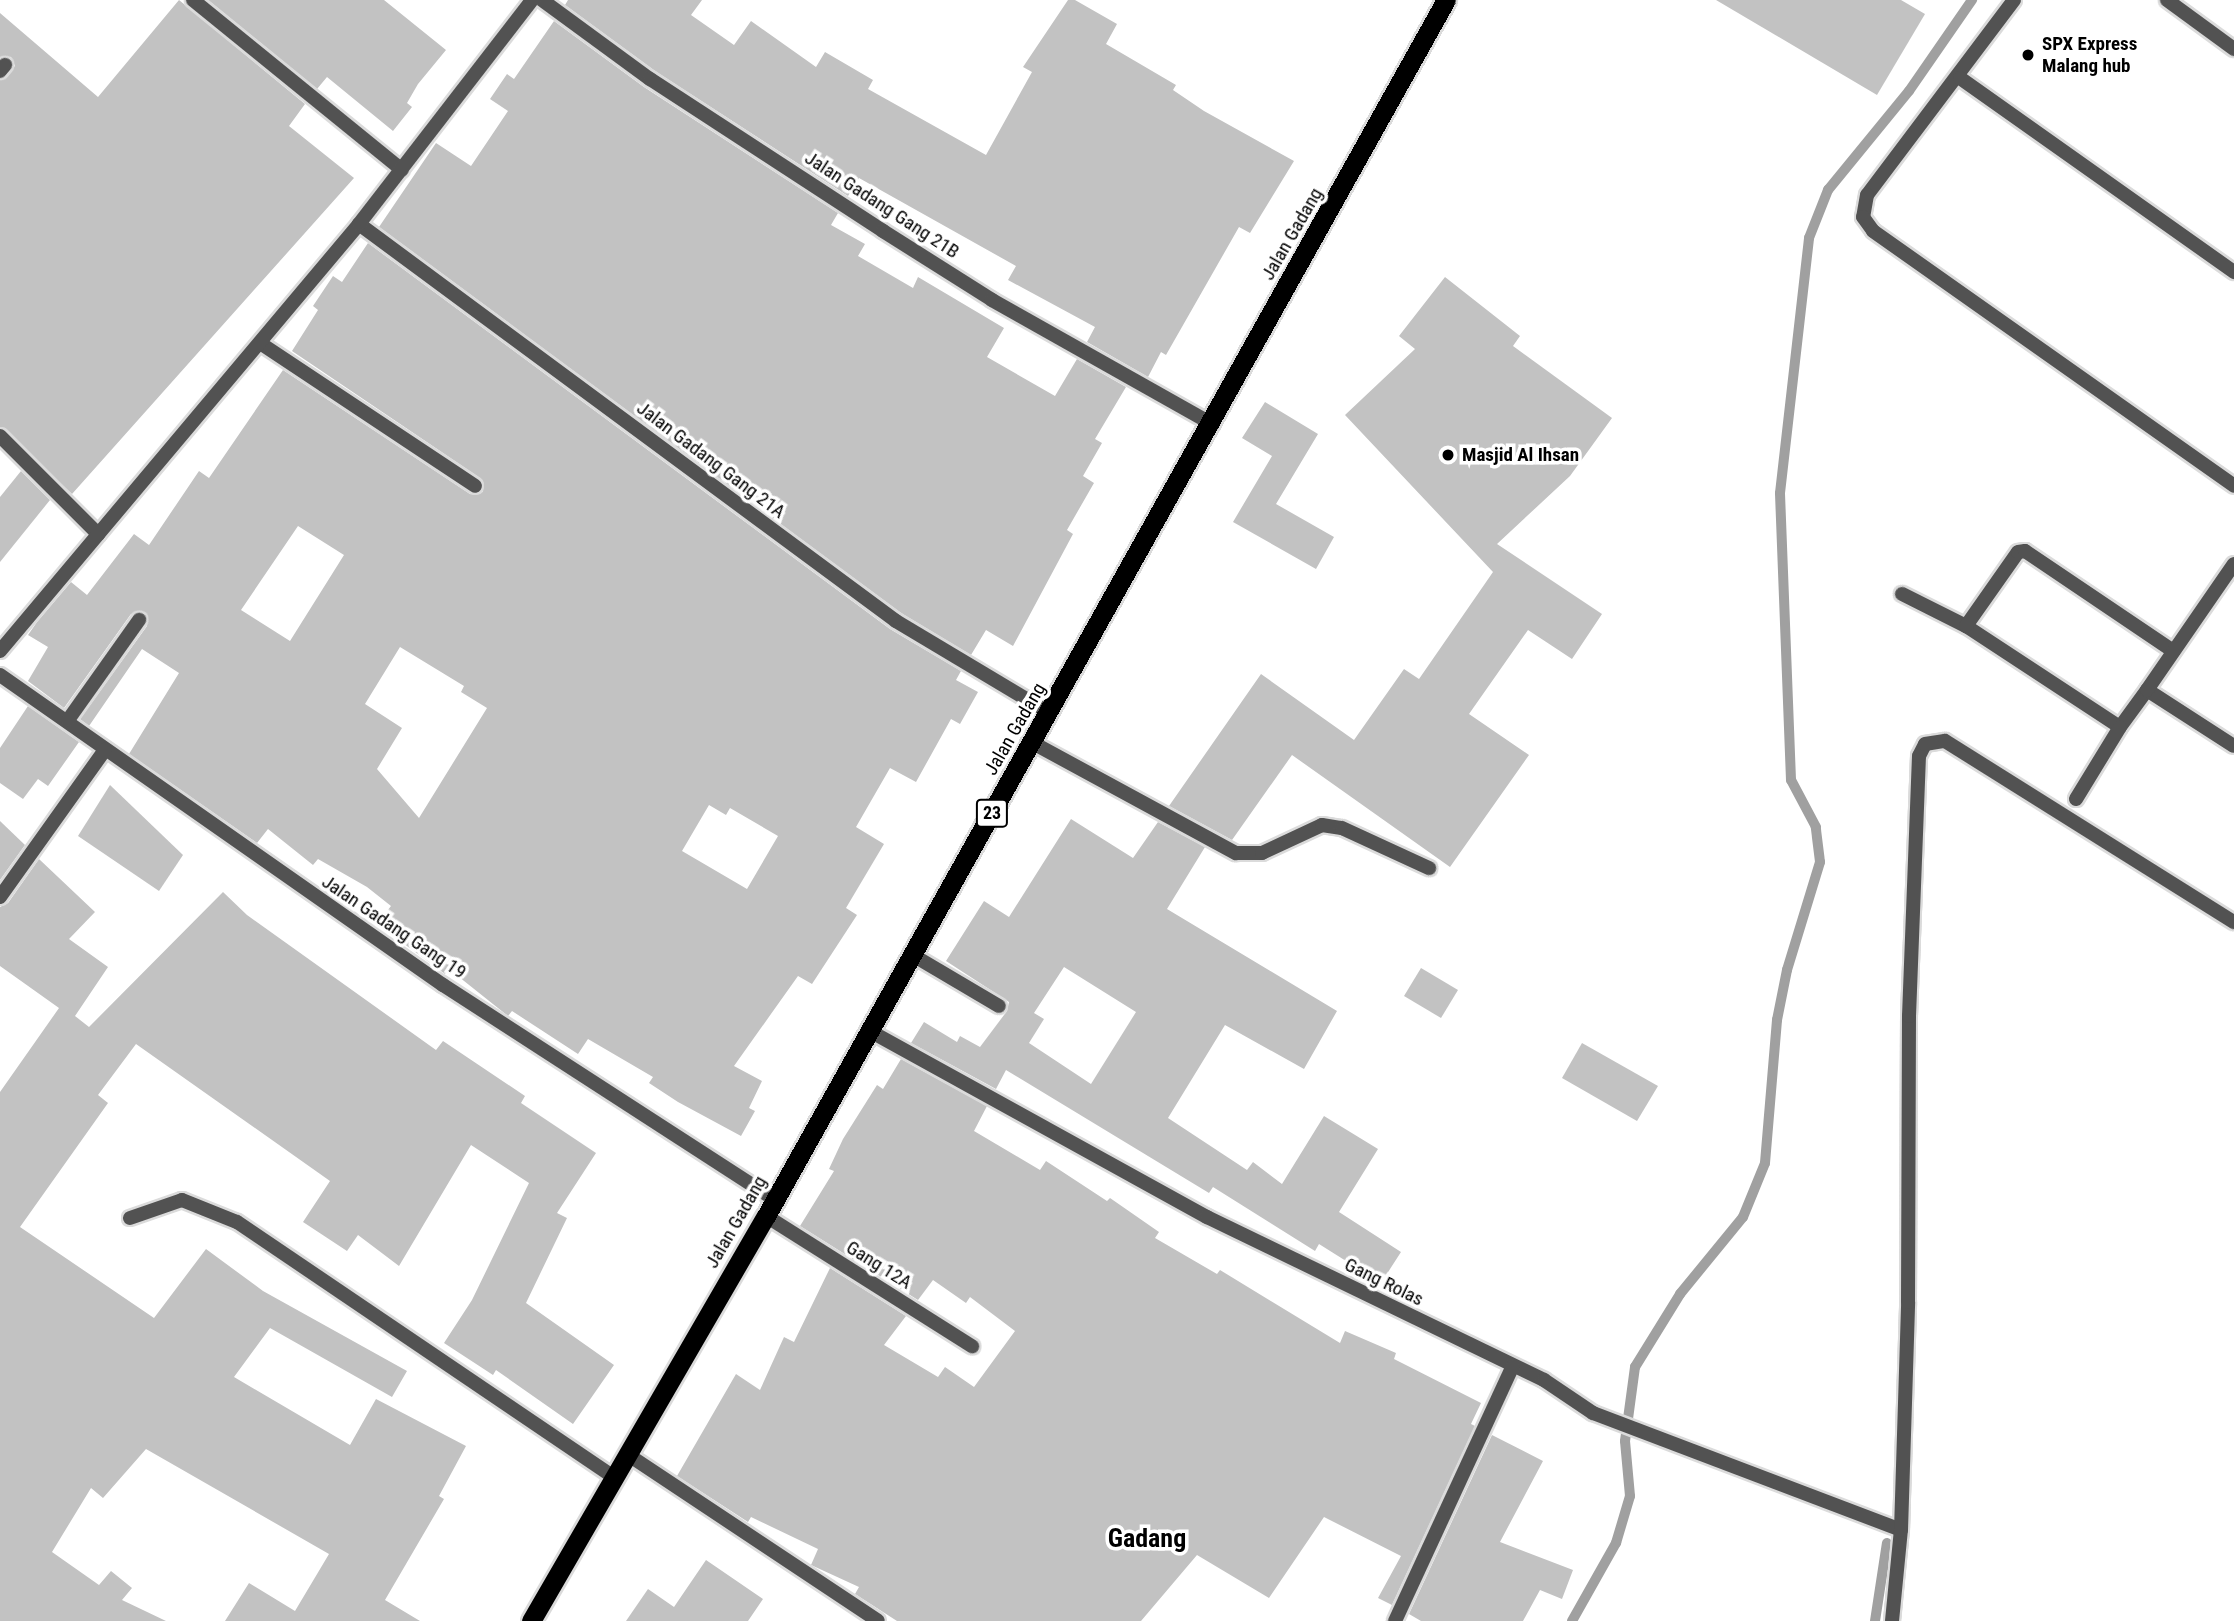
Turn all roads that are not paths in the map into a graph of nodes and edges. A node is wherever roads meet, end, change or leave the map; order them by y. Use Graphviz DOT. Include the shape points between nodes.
graph roads {
  1 [pos="193,0"];
  2 [pos="532,0"];
  3 [pos="542,0"];
  4 [pos="1446,0"];
  5 [pos="2014,0"];
  6 [pos="2166,0"];
  7 [pos="2234,49"];
  8 [pos="1959,78"];
  9 [pos="402,170"];
  10 [pos="359,224"];
  11 [pos="2234,272"];
  12 [pos="260,343"];
  13 [pos="1212,424"];
  14 [pos="0,436"];
  15 [pos="475,486"];
  16 [pos="2234,486"];
  17 [pos="98,534"];
  18 [pos="2234,564"];
  19 [pos="1902,594"];
  20 [pos="139,620"];
  21 [pos="1966,626"];
  22 [pos="0,651"];
  23 [pos="2173,651"];
  24 [pos="0,675"];
  25 [pos="2147,690"];
  26 [pos="1050,713"];
  27 [pos="68,720"];
  28 [pos="2120,727"];
  29 [pos="1033,743"];
  30 [pos="2234,746"];
  31 [pos="105,750"];
  32 [pos="2076,799"];
  33 [pos="1429,868"];
  34 [pos="0,897"];
  35 [pos="2234,922"];
  36 [pos="911,954"];
  37 [pos="999,1006"];
  38 [pos="868,1030"];
  39 [pos="771,1208"];
  40 [pos="130,1218"];
  41 [pos="972,1346"];
  42 [pos="1513,1366"];
  43 [pos="627,1454"];
  44 [pos="615,1478"];
  45 [pos="1901,1530"];
  46 [pos="531,1621"];
  47 [pos="878,1621"];
  48 [pos="1395,1621"];
  49 [pos="1892,1621"];
  1 -- 9 [label="street"];
  2 -- 9 [label="street"];
  3 -- 13 [label="street, Jalan Gadang Gang 21B" via="650,79 894,238 992,300"];
  4 -- 13 [label="highway, Jalan Gadang / 23"];
  5 -- 8 [label="street"];
  6 -- 7 [label="street"];
  8 -- 11 [label="street"];
  8 -- 16 [label="street" via="1867,195 1863,217 1873,231"];
  9 -- 10 [label="street"];
  10 -- 12 [label="street"];
  10 -- 26 [label="street, Jalan Gadang Gang 21A" via="896,621"];
  12 -- 15 [label="street"];
  12 -- 17 [label="street"];
  13 -- 26 [label="highway, Jalan Gadang / 23"];
  14 -- 17 [label="street"];
  17 -- 22 [label="street"];
  18 -- 23 [label="street"];
  19 -- 21 [label="street"];
  20 -- 27 [label="street"];
  21 -- 23 [label="street" via="2018,552 2025,551"];
  21 -- 28 [label="street"];
  23 -- 25 [label="street"];
  24 -- 27 [label="street, Jalan Gadang Gang 19"];
  25 -- 28 [label="street"];
  25 -- 30 [label="street"];
  26 -- 29 [label="highway, Jalan Gadang / 23"];
  27 -- 31 [label="street, Jalan Gadang Gang 19"];
  28 -- 32 [label="street"];
  29 -- 33 [label="street" via="1204,840 1236,853 1262,853 1322,825 1342,828"];
  29 -- 36 [label="highway, Jalan Gadang / 23"];
  31 -- 34 [label="street"];
  31 -- 39 [label="street, Jalan Gadang Gang 19"];
  35 -- 45 [label="street" via="1945,741 1925,744 1919,756 1909,1016"];
  36 -- 37 [label="street"];
  36 -- 38 [label="highway, Jalan Gadang / 23"];
  38 -- 39 [label="highway, Jalan Gadang / 23"];
  38 -- 42 [label="street, Gang Rolas" via="1207,1217"];
  39 -- 41 [label="street, Gang 12A"];
  39 -- 43 [label="highway, Jalan Gadang / 23"];
  40 -- 44 [label="street" via="183,1200 237,1222"];
  42 -- 45 [label="street, Gang Rolas" via="1615,1423 1700,1450"];
  42 -- 48 [label="street"];
  43 -- 44 [label="highway, Jalan Gadang / 23"];
  43 -- 47 [label="street"];
  44 -- 46 [label="highway, Jalan Gadang / 23"];
  45 -- 49 [label="street"];
}
